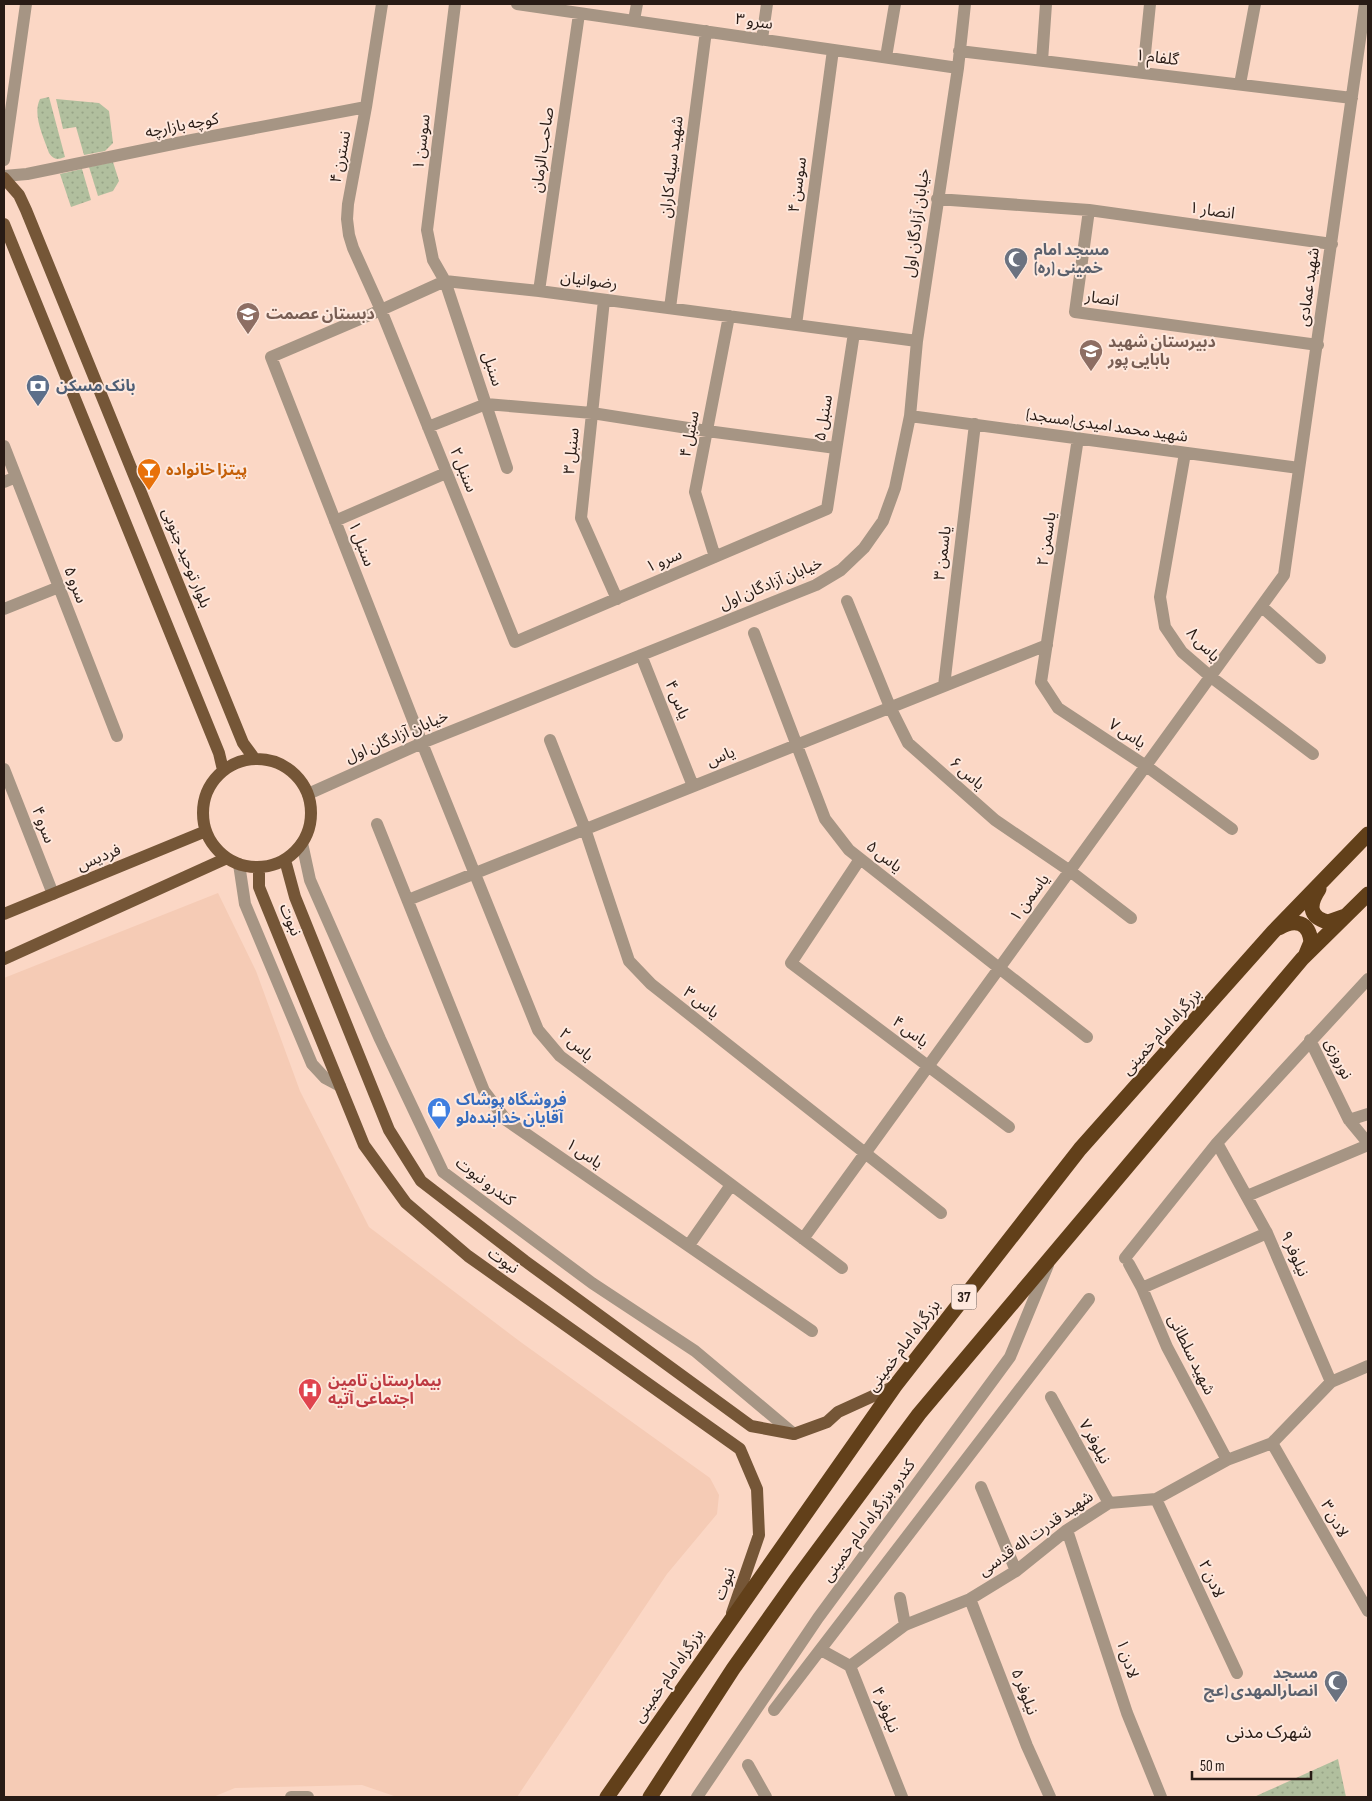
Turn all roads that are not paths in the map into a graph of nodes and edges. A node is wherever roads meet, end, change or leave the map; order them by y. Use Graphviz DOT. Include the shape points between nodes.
graph roads {
  1 [pos="26,4"];
  2 [pos="382,4"];
  3 [pos="455,4"];
  4 [pos="517,4"];
  5 [pos="637,4"];
  6 [pos="767,4"];
  7 [pos="895,4"];
  8 [pos="964,4"];
  9 [pos="1046,4"];
  10 [pos="1150,4"];
  11 [pos="1255,4"];
  12 [pos="1365,4"];
  13 [pos="579,14"];
  14 [pos="634,20"];
  15 [pos="706,31"];
  16 [pos="762,39"];
  17 [pos="833,50"];
  18 [pos="959,51"];
  19 [pos="886,57"];
  20 [pos="1042,61"];
  21 [pos="958,68"];
  22 [pos="1143,73"];
  23 [pos="1240,84"];
  24 [pos="1352,98"];
  25 [pos="366,107"];
  26 [pos="4,160"];
  27 [pos="4,177"];
  28 [pos="937,199"];
  29 [pos="1089,210"];
  30 [pos="4,224"];
  31 [pos="1332,244"];
  32 [pos="445,281"];
  33 [pos="540,291"];
  34 [pos="604,300"];
  35 [pos="670,308"];
  36 [pos="381,310"];
  37 [pos="729,316"];
  38 [pos="796,325"];
  39 [pos="854,333"];
  40 [pos="917,340"];
  41 [pos="1318,344"];
  42 [pos="486,404"];
  43 [pos="592,413"];
  44 [pos="910,416"];
  45 [pos="975,424"];
  46 [pos="428,427"];
  47 [pos="707,431"];
  48 [pos="1078,438"];
  49 [pos="4,446"];
  50 [pos="836,448"];
  51 [pos="1186,453"];
  52 [pos="507,468"];
  53 [pos="1299,468"];
  54 [pos="446,473"];
  55 [pos="16,477"];
  56 [pos="4,482"];
  57 [pos="827,509"];
  58 [pos="335,520"];
  59 [pos="715,557"];
  60 [pos="1284,575"];
  61 [pos="58,587"];
  62 [pos="617,598"];
  63 [pos="847,601"];
  64 [pos="1262,606"];
  65 [pos="4,609"];
  66 [pos="754,633"];
  67 [pos="515,642"];
  68 [pos="1047,645"];
  69 [pos="641,655"];
  70 [pos="1320,658"];
  71 [pos="1211,677"];
  72 [pos="944,686"];
  73 [pos="890,707"];
  74 [pos="117,736"];
  75 [pos="550,740"];
  76 [pos="422,743"];
  77 [pos="796,745"];
  78 [pos="1313,754"];
  79 [pos="254,758"];
  80 [pos="1146,766"];
  81 [pos="4,769"];
  82 [pos="223,770"];
  83 [pos="693,786"];
  84 [pos="308,794"];
  85 [pos="377,824"];
  86 [pos="584,829"];
  87 [pos="1232,829"];
  88 [pos="206,832"];
  89 [pos="1368,834"];
  90 [pos="302,843"];
  91 [pos="226,858"];
  92 [pos="860,859"];
  93 [pos="284,860"];
  94 [pos="239,864"];
  95 [pos="259,867"];
  96 [pos="1070,871"];
  97 [pos="474,873"];
  98 [pos="1325,879"];
  99 [pos="53,894"];
  100 [pos="1368,894"];
  101 [pos="408,900"];
  102 [pos="1349,913"];
  103 [pos="4,914"];
  104 [pos="1131,918"];
  105 [pos="1273,932"];
  106 [pos="4,959"];
  107 [pos="1302,959"];
  108 [pos="999,969"];
  109 [pos="1368,979"];
  110 [pos="1087,1037"];
  111 [pos="1310,1040"];
  112 [pos="928,1066"];
  113 [pos="340,1086"];
  114 [pos="1368,1114"];
  115 [pos="1349,1120"];
  116 [pos="1009,1127"];
  117 [pos="1216,1143"];
  118 [pos="1368,1144"];
  119 [pos="865,1154"];
  120 [pos="731,1185"];
  121 [pos="1246,1196"];
  122 [pos="941,1213"];
  123 [pos="1267,1233"];
  124 [pos="803,1239"];
  125 [pos="689,1245"];
  126 [pos="1052,1255"];
  127 [pos="842,1268"];
  128 [pos="1142,1288"];
  129 [pos="1089,1299"];
  130 [pos="812,1331"];
  131 [pos="1368,1366"];
  132 [pos="1331,1382"];
  133 [pos="895,1386"];
  134 [pos="1051,1397"];
  135 [pos="794,1434"];
  136 [pos="1272,1443"];
  137 [pos="1227,1460"];
  138 [pos="981,1487"];
  139 [pos="1156,1499"];
  140 [pos="1109,1503"];
  141 [pos="1067,1530"];
  142 [pos="1016,1572"];
  143 [pos="900,1598"];
  144 [pos="970,1599"];
  145 [pos="1368,1611"];
  146 [pos="729,1620"];
  147 [pos="905,1624"];
  148 [pos="821,1650"];
  149 [pos="850,1666"];
  150 [pos="1237,1672"];
  151 [pos="774,1710"];
  152 [pos="748,1765"];
  153 [pos="291,1797"];
  154 [pos="308,1797"];
  155 [pos="607,1797"];
  156 [pos="650,1797"];
  157 [pos="697,1797"];
  158 [pos="766,1797"];
  159 [pos="902,1797"];
  160 [pos="1050,1797"];
  161 [pos="1161,1797"];
  1 -- 26 [label="street"];
  2 -- 25 [label="street, نسترن ۴"];
  3 -- 32 [label="street, سوسن ۱" via="428,230 433,260"];
  4 -- 13 [label="street, سرو ۳"];
  5 -- 14 [label="street"];
  6 -- 16 [label="street"];
  7 -- 19 [label="street"];
  8 -- 18 [label="street, خیابان آزادگان اول"];
  9 -- 20 [label="street"];
  10 -- 22 [label="street"];
  11 -- 23 [label="street"];
  12 -- 24 [label="street, شهید عمادی"];
  13 -- 14 [label="street, سرو ۳"];
  13 -- 33 [label="street, صاحب الزمان"];
  14 -- 15 [label="street, سرو ۳"];
  15 -- 16 [label="street, سرو ۳"];
  15 -- 35 [label="street, شهید سیله کاران"];
  16 -- 17 [label="street, سرو ۳"];
  17 -- 19 [label="street, سرو ۳"];
  17 -- 38 [label="street, سوسن ۴"];
  18 -- 20 [label="street, گلفام ۱"];
  18 -- 21 [label="street, خیابان آزادگان اول"];
  19 -- 21 [label="street, سرو ۳"];
  20 -- 22 [label="street, گلفام ۱"];
  21 -- 28 [label="street, خیابان آزادگان اول"];
  22 -- 23 [label="street, گلفام ۱"];
  23 -- 24 [label="street, گلفام ۱"];
  24 -- 31 [label="street, شهید عمادی"];
  25 -- 27 [label="street, کوچه بازارچه"];
  25 -- 36 [label="street, نسترن ۴" via="347,219 353,248"];
  27 -- 79 [label="main road, بلوار توحید جنوبی" via="26,210 243,743"];
  28 -- 29 [label="street"];
  28 -- 40 [label="street, خیابان آزادگان اول"];
  29 -- 31 [label="street, انصار ۱"];
  29 -- 41 [label="street, انصار" via="1075,312"];
  30 -- 82 [label="main road" via="219,752"];
  31 -- 41 [label="street, شهید عمادی"];
  32 -- 33 [label="street, رضوانیان"];
  32 -- 36 [label="street"];
  32 -- 42 [label="street, سنبل"];
  33 -- 34 [label="street, رضوانیان"];
  34 -- 35 [label="street, رضوانیان"];
  34 -- 43 [label="street, سنبل ۳"];
  35 -- 37 [label="street, رضوانیان"];
  36 -- 46 [label="street, سنبل ۲"];
  36 -- 58 [label="street, سنبل ۱" via="271,357"];
  37 -- 38 [label="street, رضوانیان"];
  37 -- 47 [label="street, سنبل ۴"];
  38 -- 39 [label="street, رضوانیان"];
  39 -- 40 [label="street, رضوانیان"];
  39 -- 50 [label="street, سنبل ۵"];
  40 -- 44 [label="street, خیابان آزادگان اول"];
  41 -- 53 [label="street, شهید عمادی"];
  42 -- 43 [label="street"];
  42 -- 46 [label="street"];
  42 -- 52 [label="street, سنبل"];
  43 -- 47 [label="street"];
  43 -- 62 [label="street, سنبل ۳" via="581,518"];
  44 -- 45 [label="street, (مسجد)شهید محمد امیدی"];
  44 -- 69 [label="street, خیابان آزادگان اول" via="895,488 884,520 864,548 841,570 816,585"];
  45 -- 48 [label="street, (مسجد)شهید محمد امیدی"];
  45 -- 72 [label="street, یاسمن ۳"];
  46 -- 54 [label="street, سنبل ۲"];
  47 -- 50 [label="street"];
  47 -- 59 [label="street, سنبل ۴" via="695,492"];
  48 -- 51 [label="street, (مسجد)شهید محمد امیدی"];
  48 -- 68 [label="street, یاسمن ۲"];
  49 -- 55 [label="street, سرو ۵"];
  50 -- 57 [label="street, سنبل ۵"];
  51 -- 53 [label="street, (مسجد)شهید محمد امیدی"];
  51 -- 71 [label="street, یاس ۸" via="1160,597 1166,627 1182,652"];
  53 -- 60 [label="street, شهید عمادی"];
  54 -- 58 [label="street"];
  54 -- 67 [label="street, سنبل ۲"];
  55 -- 56 [label="street"];
  55 -- 61 [label="street, سرو ۵"];
  57 -- 59 [label="street, سرو ۱"];
  58 -- 76 [label="street, سنبل ۱"];
  59 -- 62 [label="street, سرو ۱"];
  60 -- 64 [label="street, یاسمن ۱"];
  61 -- 65 [label="street"];
  61 -- 74 [label="street, سرو ۵"];
  62 -- 67 [label="street, سرو ۱"];
  63 -- 73 [label="street, یاس ۶"];
  64 -- 70 [label="street"];
  64 -- 71 [label="street, یاسمن ۱"];
  66 -- 77 [label="street, یاس ۵"];
  68 -- 72 [label="street, یاس"];
  68 -- 80 [label="street, یاس ۷" via="1042,682 1058,708"];
  69 -- 76 [label="street, خیابان آزادگان اول"];
  69 -- 83 [label="street, یاس ۴"];
  71 -- 78 [label="street, یاس ۸"];
  71 -- 80 [label="street, یاسمن ۱"];
  72 -- 73 [label="street, یاس"];
  73 -- 77 [label="street, یاس"];
  73 -- 96 [label="street, یاس ۶" via="908,743 995,820"];
  75 -- 86 [label="street, یاس ۳"];
  76 -- 84 [label="street, خیابان آزادگان اول"];
  76 -- 97 [label="street, یاس ۲"];
  77 -- 83 [label="street, یاس"];
  77 -- 92 [label="street, یاس ۵" via="825,819"];
  79 -- 82 [label="main road"];
  79 -- 84 [label="main road" via="271,760 287,767"];
  80 -- 87 [label="street, یاس ۷"];
  80 -- 96 [label="street, یاسمن ۱"];
  81 -- 99 [label="street, سرو ۴"];
  82 -- 88 [label="main road" via="204,798 202,815"];
  83 -- 86 [label="street, یاس"];
  84 -- 90 [label="main road" via="311,810 309,827"];
  85 -- 101 [label="street, یاس ۱"];
  86 -- 97 [label="street, یاس"];
  86 -- 119 [label="street, یاس ۳" via="629,961 651,984"];
  88 -- 91 [label="main road"];
  88 -- 99 [label="main road, فردیس"];
  89 -- 98 [label="highway, بزرگراه امام خمینی / 37"];
  90 -- 93 [label="main road"];
  90 -- 135 [label="street, کندرو نبوت" via="310,880 443,1172 592,1283 695,1351"];
  91 -- 94 [label="main road"];
  91 -- 106 [label="main road"];
  92 -- 108 [label="street, یاس ۵"];
  92 -- 112 [label="street, یاس ۴" via="791,964"];
  93 -- 95 [label="main road"];
  93 -- 135 [label="main road, نبوت" via="295,897 389,1130 421,1181 525,1262 751,1426"];
  94 -- 95 [label="main road"];
  94 -- 113 [label="street" via="245,904 312,1064 325,1078"];
  95 -- 113 [label="main road, نبوت" via="259,887"];
  96 -- 104 [label="street, یاس ۶"];
  96 -- 108 [label="street, یاسمن ۱"];
  97 -- 101 [label="street, یاس"];
  97 -- 120 [label="street, یاس ۲" via="538,1030 560,1056"];
  98 -- 102 [label="highway" via="1314,897 1313,913 1328,922"];
  98 -- 105 [label="highway, بزرگراه امام خمینی / 37"];
  99 -- 103 [label="main road, فردیس"];
  100 -- 102 [label="highway, 37"];
  101 -- 125 [label="street, یاس ۱" via="484,1091 506,1120"];
  102 -- 107 [label="highway, 37"];
  105 -- 107 [label="highway" via="1291,922 1308,929 1312,942"];
  105 -- 133 [label="highway, بزرگراه امام خمینی / 37" via="1080,1148"];
  107 -- 126 [label="highway, 37"];
  108 -- 110 [label="street, یاس ۵"];
  108 -- 112 [label="street, یاسمن ۱"];
  109 -- 111 [label="street"];
  111 -- 115 [label="street, نوروزی"];
  111 -- 117 [label="street"];
  112 -- 116 [label="street, یاس ۴"];
  112 -- 119 [label="street, یاسمن ۱"];
  113 -- 146 [label="main road, نبوت" via="364,1145 406,1203 468,1256 740,1449 757,1489 760,1535"];
  114 -- 115 [label="street"];
  115 -- 118 [label="street, نوروزی"];
  117 -- 121 [label="street, نیلوفر ۹"];
  117 -- 128 [label="street, شهید سلطانی" via="1127,1261"];
  118 -- 121 [label="street"];
  119 -- 122 [label="street, یاس ۳"];
  119 -- 124 [label="street, یاسمن ۱"];
  120 -- 124 [label="street, یاس ۲"];
  120 -- 125 [label="street"];
  121 -- 123 [label="street, نیلوفر ۹"];
  123 -- 128 [label="street"];
  123 -- 132 [label="street, نیلوفر ۹"];
  124 -- 127 [label="street, یاس ۲"];
  125 -- 130 [label="street, یاس ۱"];
  126 -- 156 [label="highway, 37" via="919,1414 848,1509 733,1669"];
  126 -- 157 [label="street, کندرو بزرگراه امام خمینی" via="1010,1357 824,1610"];
  128 -- 137 [label="street, شهید سلطانی" via="1167,1347"];
  129 -- 148 [label="street"];
  131 -- 132 [label="street, شهید قدرت اله قدسی"];
  132 -- 136 [label="street, شهید قدرت اله قدسی"];
  133 -- 135 [label="main road" via="838,1412 827,1422"];
  133 -- 146 [label="highway, بزرگراه امام خمینی / 37"];
  134 -- 140 [label="street, نیلوفر ۷"];
  136 -- 137 [label="street, شهید قدرت اله قدسی"];
  136 -- 145 [label="street, لادن ۳"];
  137 -- 139 [label="street, شهید قدرت اله قدسی"];
  138 -- 142 [label="street"];
  139 -- 140 [label="street, شهید قدرت اله قدسی"];
  139 -- 150 [label="street, لادن ۲"];
  140 -- 141 [label="street, شهید قدرت اله قدسی"];
  141 -- 142 [label="street, شهید قدرت اله قدسی"];
  141 -- 161 [label="street, لادن ۱" via="1128,1712"];
  142 -- 144 [label="street, شهید قدرت اله قدسی"];
  143 -- 147 [label="street"];
  144 -- 147 [label="street, شهید قدرت اله قدسی"];
  144 -- 160 [label="street, نیلوفر ۵"];
  146 -- 155 [label="highway, بزرگراه امام خمینی / 37"];
  147 -- 149 [label="street, شهید قدرت اله قدسی"];
  148 -- 149 [label="street"];
  148 -- 151 [label="street"];
  149 -- 159 [label="street, نیلوفر ۴"];
  152 -- 158 [label="street"];
  153 -- 154 [label="street"];
}
